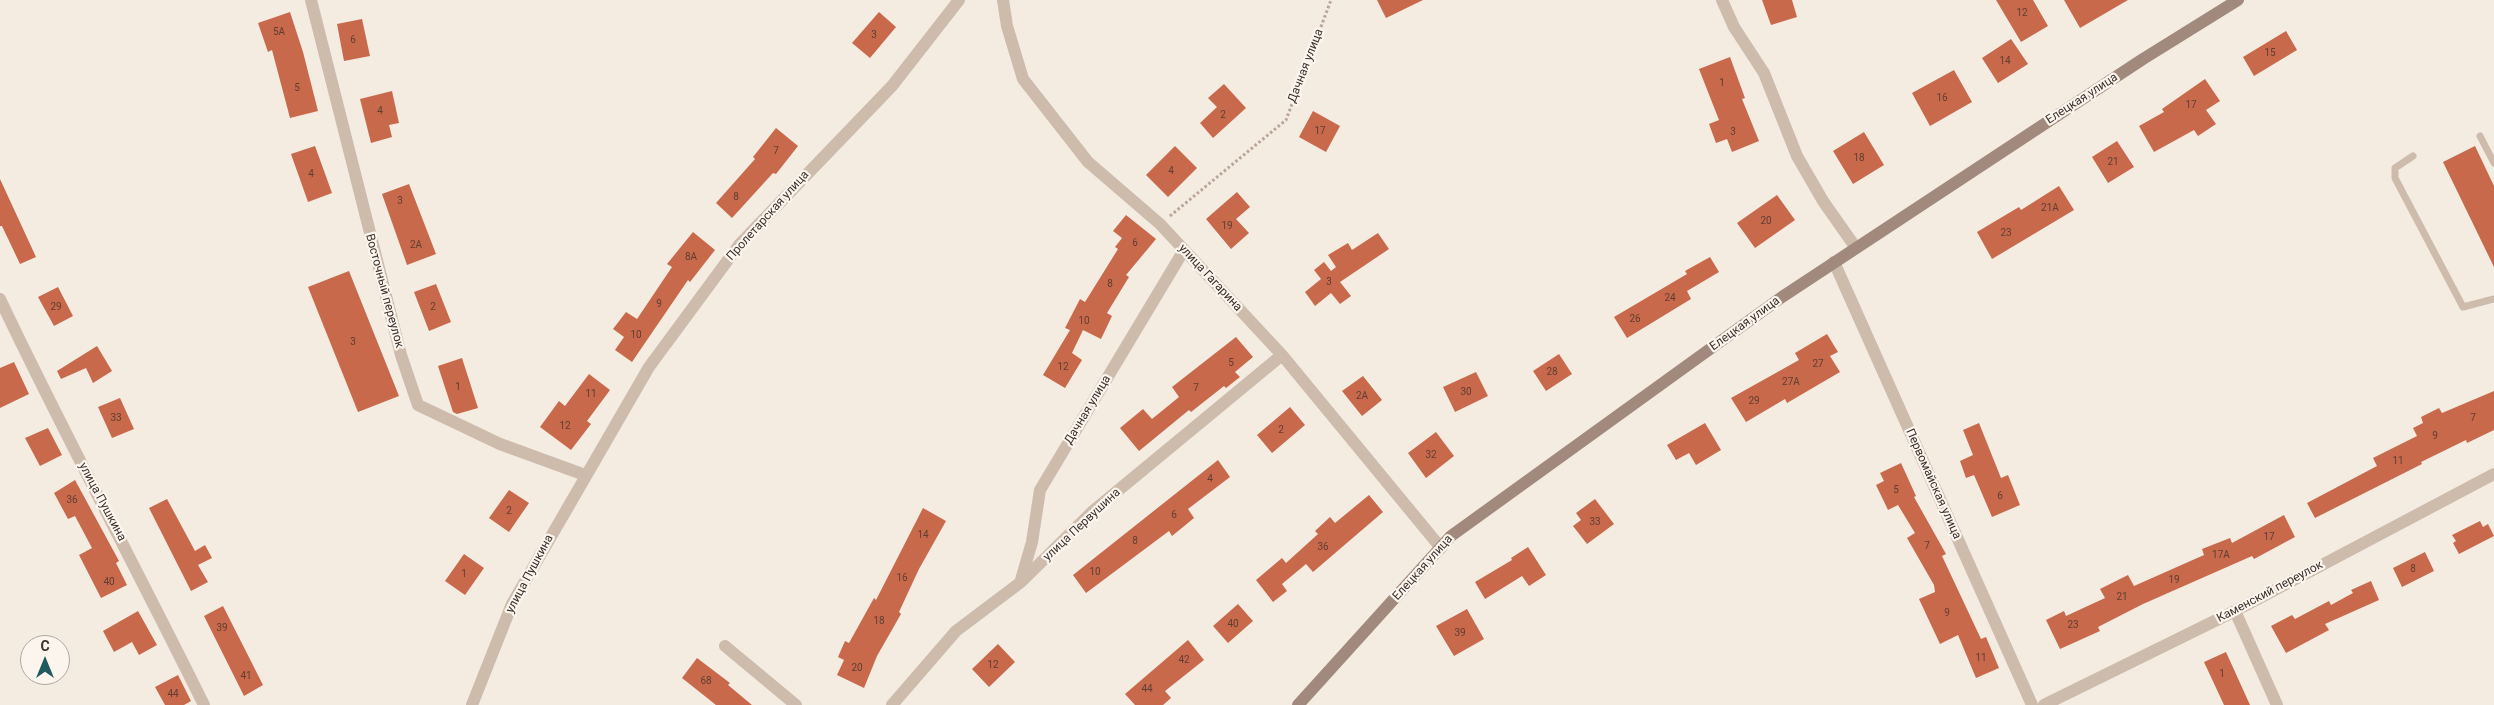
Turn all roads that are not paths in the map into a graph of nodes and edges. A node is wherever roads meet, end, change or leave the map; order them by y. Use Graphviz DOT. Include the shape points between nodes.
graph roads {
  1 [pos="311,0"];
  2 [pos="960,0"];
  3 [pos="1003,0"];
  4 [pos="1722,0"];
  5 [pos="2238,0"];
  6 [pos="2480,136"];
  7 [pos="2413,156"];
  8 [pos="2494,163"];
  9 [pos="1856,248"];
  10 [pos="1184,250"];
  11 [pos="1834,262"];
  12 [pos="0,299"];
  13 [pos="2494,299"];
  14 [pos="1282,355"];
  15 [pos="2494,474"];
  16 [pos="585,476"];
  17 [pos="1441,548"];
  18 [pos="1021,582"];
  19 [pos="2235,612"];
  20 [pos="725,646"];
  21 [pos="204,705"];
  22 [pos="472,705"];
  23 [pos="796,705"];
  24 [pos="892,705"];
  25 [pos="1298,705"];
  26 [pos="2032,705"];
  27 [pos="2044,705"];
  28 [pos="2276,705"];
  1 -- 16 [label="street, Восточный переулок" via="398,346 418,406 500,444"];
  2 -- 16 [label="street, Пролетарская улица" via="892,86 739,245 649,367"];
  3 -- 10 [label="street, улица Гагарина" via="1007,26 1023,79 1088,162 1160,224"];
  4 -- 9 [label="street" via="1734,27 1764,74 1797,156"];
  5 -- 9 [label="main road, Елецкая улица"];
  6 -- 8 [label="lane"];
  7 -- 13 [label="lane" via="2395,168 2395,178 2463,307"];
  9 -- 11 [label="main road, Елецкая улица"];
  10 -- 14 [label="street, улица Гагарина"];
  10 -- 18 [label="street, Дачная улица" via="1040,490 1032,542"];
  11 -- 17 [label="main road, Елецкая улица" via="1782,296 1476,518"];
  11 -- 26 [label="street, Первомайская улица"];
  12 -- 21 [label="street, улица Пушкина" via="45,395 133,561"];
  14 -- 17 [label="street, улица Гагарина"];
  14 -- 18 [label="street, улица Первушина" via="1092,512"];
  15 -- 19 [label="street, Каменский переулок"];
  16 -- 22 [label="street, улица Пушкина" via="512,604"];
  17 -- 25 [label="main road, Елецкая улица"];
  18 -- 24 [label="street, улица Первушина" via="956,632"];
  19 -- 27 [label="street, Каменский переулок"];
  19 -- 28 [label="street"];
  20 -- 23 [label="street"];
}
